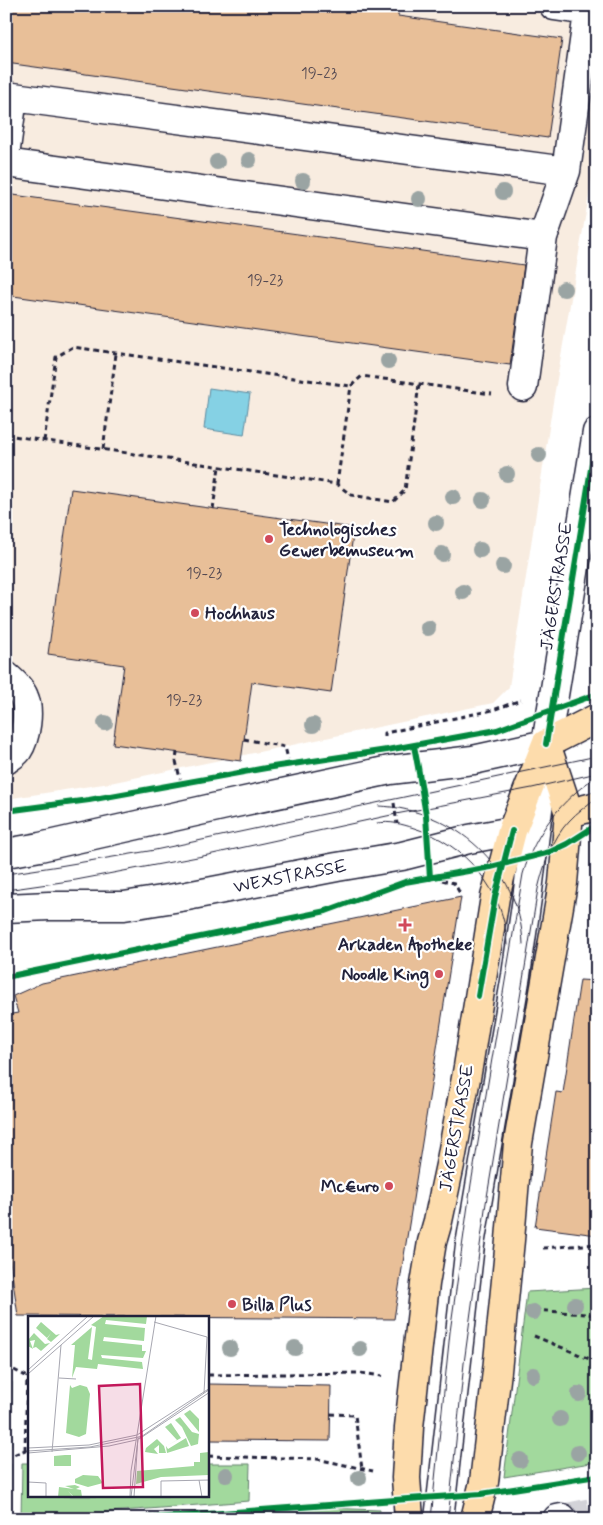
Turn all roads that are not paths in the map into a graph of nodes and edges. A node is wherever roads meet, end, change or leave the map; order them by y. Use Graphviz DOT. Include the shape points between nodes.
graph roads {
  1 [pos="554,6"];
  2 [pos="588,9"];
  3 [pos="10,97"];
  4 [pos="6,149"];
  5 [pos="6,164"];
  6 [pos="566,171"];
  7 [pos="543,236"];
  8 [pos="510,391"];
  9 [pos="597,432"];
  10 [pos="6,676"];
  11 [pos="597,718"];
  12 [pos="546,744"];
  13 [pos="6,760"];
  14 [pos="597,806"];
  15 [pos="570,813"];
  16 [pos="536,821"];
  17 [pos="512,831"];
  18 [pos="6,853"];
  19 [pos="528,891"];
  20 [pos="6,908"];
  21 [pos="409,1519"];
  22 [pos="438,1519"];
  23 [pos="475,1519"];
  1 -- 2 [label="street"];
  2 -- 6 [label="street"];
  3 -- 4 [label="street"];
  3 -- 6 [label="street"];
  5 -- 7 [label="street"];
  6 -- 7 [label="street"];
  7 -- 8 [label="street"];
  9 -- 12 [label="street, JÄGERSTRASSE"];
  10 -- 13 [label="street" via="24,697 27,714 26,732 18,750"];
  11 -- 12 [label="main road"];
  12 -- 15 [label="main road, JÄGERSTRASSE"];
  12 -- 16 [label="street"];
  12 -- 17 [label="main road, JÄGERSTRASSE"];
  12 -- 18 [label="street" via="473,760 390,770"];
  14 -- 15 [label="main road"];
  15 -- 16 [label="street, WEXSTRASSE"];
  15 -- 19 [label="street" via="548,837"];
  15 -- 23 [label="main road, JÄGERSTRASSE" via="563,884 518,1143 497,1371 484,1482"];
  16 -- 17 [label="street, WEXSTRASSE"];
  16 -- 19 [label="street"];
  17 -- 20 [label="street, WEXSTRASSE" via="402,856 124,906"];
  17 -- 21 [label="main road, JÄGERSTRASSE" via="495,897 468,1067 425,1284 409,1427 406,1478"];
  19 -- 22 [label="street, JÄGERSTRASSE" via="470,1245"];
}
